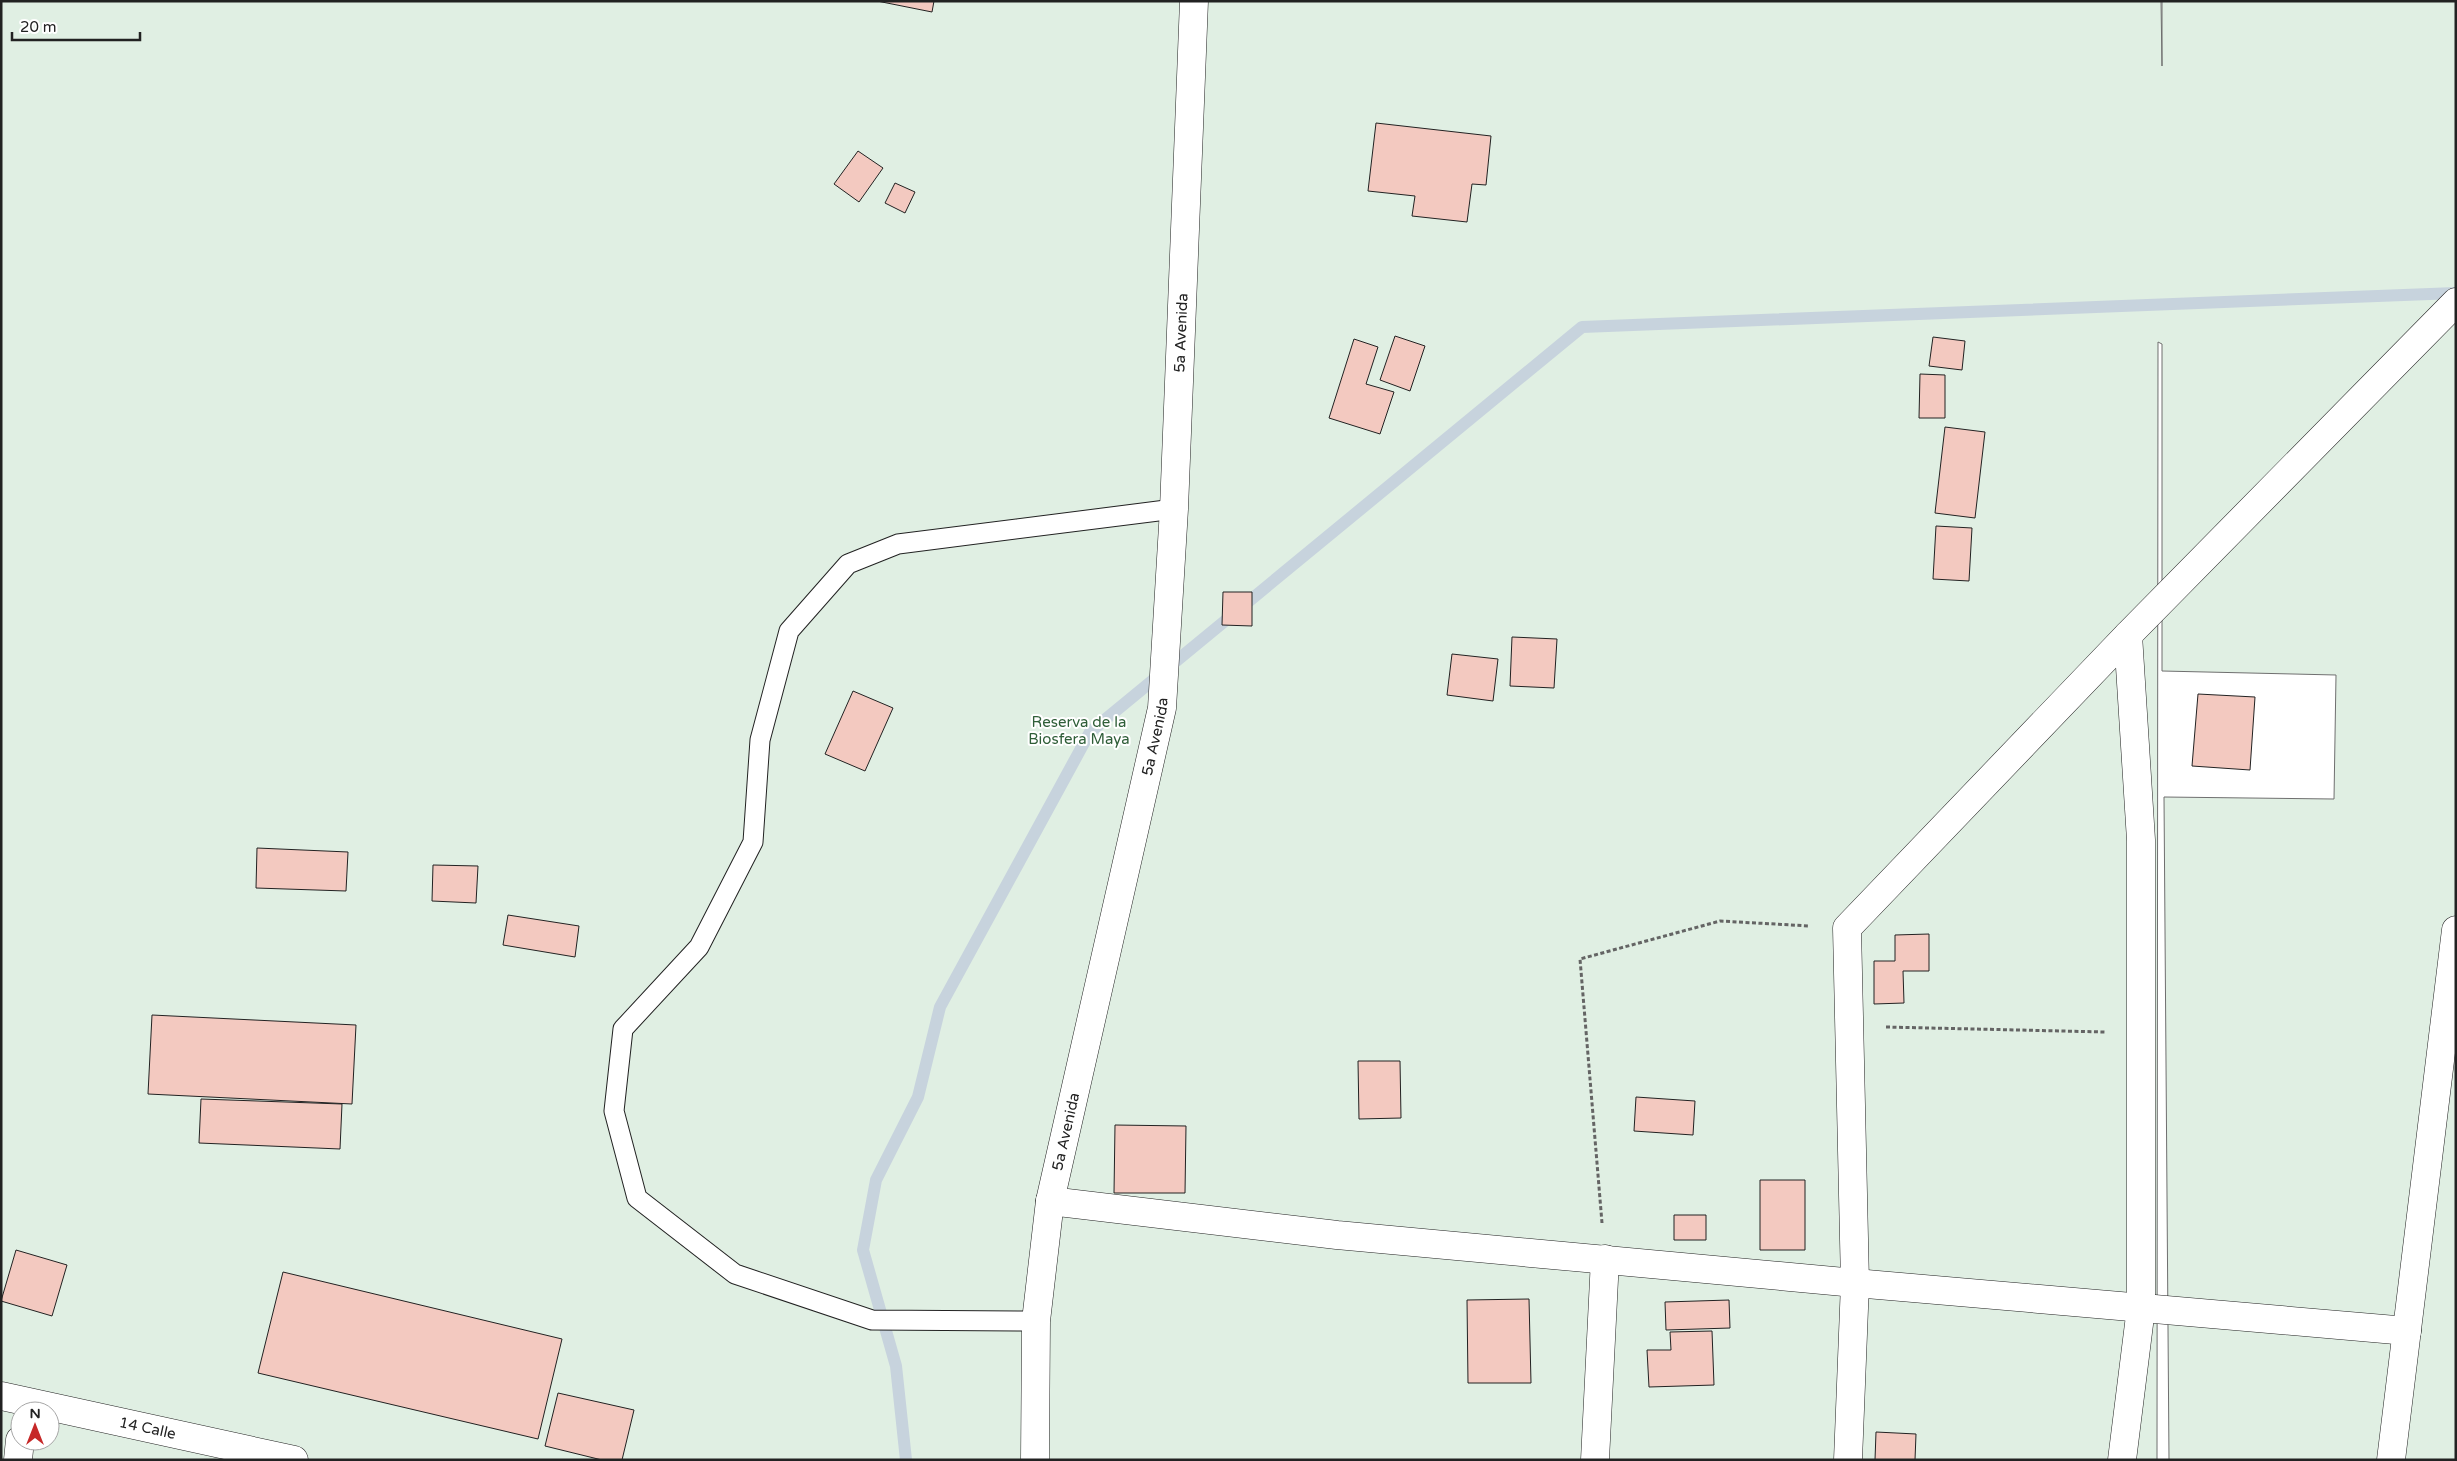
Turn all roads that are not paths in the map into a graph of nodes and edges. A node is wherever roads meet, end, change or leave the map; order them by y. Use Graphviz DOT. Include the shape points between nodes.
graph roads {
  1 [pos="1194,1"];
  2 [pos="2456,302"];
  3 [pos="1174,509"];
  4 [pos="2128,634"];
  5 [pos="2456,930"];
  6 [pos="1050,1201"];
  7 [pos="1605,1259"];
  8 [pos="1855,1283"];
  9 [pos="2141,1308"];
  10 [pos="1036,1321"];
  11 [pos="2407,1331"];
  12 [pos="60,1412"];
  13 [pos="294,1460"];
  14 [pos="1035,1460"];
  15 [pos="1595,1460"];
  16 [pos="1848,1460"];
  17 [pos="2122,1460"];
  18 [pos="2391,1460"];
  1 -- 3 [label="street, 5a Avenida"];
  2 -- 4 [label="street"];
  3 -- 6 [label="street, 5a Avenida" via="1162,708"];
  3 -- 10 [label="lane" via="898,544 848,564 789,631 760,740 753,842 699,947 623,1029 614,1111 637,1198 734,1274 872,1320"];
  4 -- 8 [label="street" via="1847,928"];
  4 -- 9 [label="street" via="2141,840"];
  5 -- 11 [label="street"];
  6 -- 7 [label="street" via="1337,1235"];
  6 -- 10 [label="street, 5a Avenida"];
  7 -- 8 [label="street"];
  7 -- 15 [label="street"];
  8 -- 9 [label="street"];
  8 -- 16 [label="street"];
  9 -- 11 [label="street"];
  9 -- 17 [label="street"];
  10 -- 14 [label="street, 5a Avenida"];
  11 -- 18 [label="street"];
  12 -- 13 [label="street, 14 Calle"];
}
